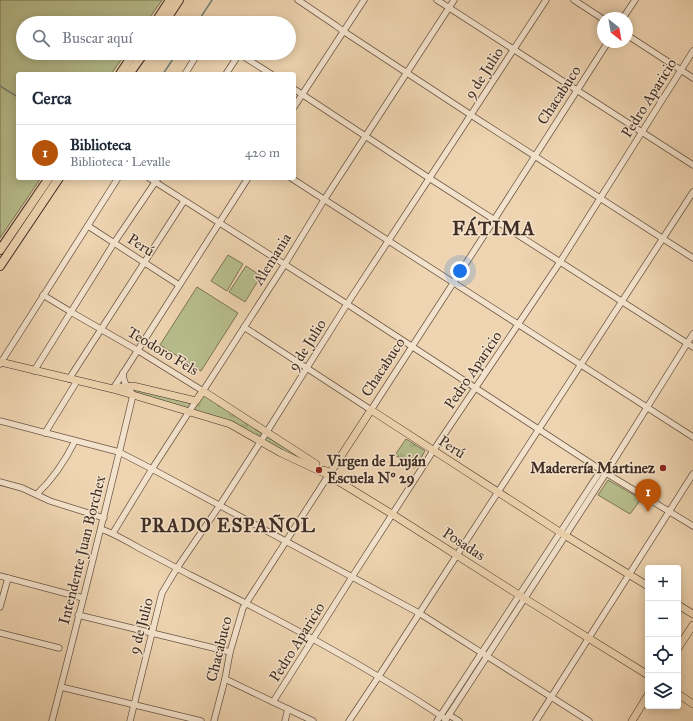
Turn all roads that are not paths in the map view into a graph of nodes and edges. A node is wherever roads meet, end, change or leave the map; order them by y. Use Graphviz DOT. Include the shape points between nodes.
graph roads {
  1 [pos="170,0"];
  2 [pos="180,0"];
  3 [pos="298,0"];
  4 [pos="364,0"];
  5 [pos="437,0"];
  6 [pos="454,0"];
  7 [pos="546,0"];
  8 [pos="574,0"];
  9 [pos="635,0"];
  10 [pos="449,8"];
  11 [pos="627,12"];
  12 [pos="597,15"];
  13 [pos="160,16"];
  14 [pos="169,16"];
  15 [pos="343,31"];
  16 [pos="633,39"];
  17 [pos="604,48"];
  18 [pos="514,49"];
  19 [pos="693,51"];
  20 [pos="129,60"];
  21 [pos="139,60"];
  22 [pos="194,60"];
  23 [pos="234,60"];
  24 [pos="248,60"];
  25 [pos="681,70"];
  26 [pos="121,72"];
  27 [pos="131,72"];
  28 [pos="186,72"];
  29 [pos="227,72"];
  30 [pos="268,72"];
  31 [pos="407,73"];
  32 [pos="693,78"];
  33 [pos="296,90"];
  34 [pos="577,90"];
  35 [pos="302,94"];
  36 [pos="296,104"];
  37 [pos="471,115"];
  38 [pos="642,132"];
  39 [pos="366,136"];
  40 [pos="535,156"];
  41 [pos="693,165"];
  42 [pos="429,178"];
  43 [pos="48,180"];
  44 [pos="58,180"];
  45 [pos="117,180"];
  46 [pos="157,180"];
  47 [pos="247,180"];
  48 [pos="294,180"];
  49 [pos="693,192"];
  50 [pos="600,198"];
  51 [pos="184,200"];
  52 [pos="324,200"];
  53 [pos="494,220"];
  54 [pos="219,223"];
  55 [pos="88,226"];
  56 [pos="663,238"];
  57 [pos="389,241"];
  58 [pos="114,243"];
  59 [pos="0,250"];
  60 [pos="693,258"];
  61 [pos="144,262"];
  62 [pos="560,262"];
  63 [pos="285,264"];
  64 [pos="0,266"];
  65 [pos="453,283"];
  66 [pos="179,285"];
  67 [pos="43,295"];
  68 [pos="623,301"];
  69 [pos="347,304"];
  70 [pos="71,312"];
  71 [pos="517,325"];
  72 [pos="244,327"];
  73 [pos="101,329"];
  74 [pos="693,334"];
  75 [pos="688,343"];
  76 [pos="412,346"];
  77 [pos="693,347"];
  78 [pos="137,350"];
  79 [pos="0,363"];
  80 [pos="581,366"];
  81 [pos="307,369"];
  82 [pos="34,371"];
  83 [pos="123,373"];
  84 [pos="69,379"];
  85 [pos="78,381"];
  86 [pos="128,386"];
  87 [pos="475,388"];
  88 [pos="113,389"];
  89 [pos="202,391"];
  90 [pos="133,395"];
  91 [pos="196,401"];
  92 [pos="647,408"];
  93 [pos="371,410"];
  94 [pos="188,412"];
  95 [pos="0,421"];
  96 [pos="539,430"];
  97 [pos="45,433"];
  98 [pos="267,433"];
  99 [pos="693,437"];
  100 [pos="75,441"];
  101 [pos="261,441"];
  102 [pos="433,451"];
  103 [pos="120,452"];
  104 [pos="152,469"];
  105 [pos="601,470"];
  106 [pos="606,473"];
  107 [pos="329,474"];
  108 [pos="693,474"];
  109 [pos="0,482"];
  110 [pos="498,492"];
  111 [pos="37,494"];
  112 [pos="220,506"];
  113 [pos="669,512"];
  114 [pos="392,514"];
  115 [pos="104,518"];
  116 [pos="693,526"];
  117 [pos="101,530"];
  118 [pos="113,533"];
  119 [pos="563,534"];
  120 [pos="286,541"];
  121 [pos="457,555"];
  122 [pos="177,568"];
  123 [pos="629,575"];
  124 [pos="0,576"];
  125 [pos="352,576"];
  126 [pos="8,578"];
  127 [pos="645,584"];
  128 [pos="522,597"];
  129 [pos="83,598"];
  130 [pos="246,603"];
  131 [pos="0,607"];
  132 [pos="681,607"];
  133 [pos="419,613"];
  134 [pos="78,614"];
  135 [pos="693,614"];
  136 [pos="693,625"];
  137 [pos="0,633"];
  138 [pos="152,633"];
  139 [pos="589,638"];
  140 [pos="312,639"];
  141 [pos="681,643"];
  142 [pos="59,648"];
  143 [pos="230,652"];
  144 [pos="482,653"];
  145 [pos="487,656"];
  146 [pos="645,673"];
  147 [pos="379,676"];
  148 [pos="225,679"];
  149 [pos="60,687"];
  150 [pos="681,696"];
  151 [pos="551,697"];
  152 [pos="645,700"];
  153 [pos="273,702"];
  154 [pos="134,704"];
  155 [pos="693,704"];
  156 [pos="288,709"];
  157 [pos="439,718"];
  158 [pos="447,718"];
  159 [pos="52,721"];
  160 [pos="130,721"];
  161 [pos="201,721"];
  162 [pos="214,721"];
  163 [pos="285,721"];
  164 [pos="313,721"];
  165 [pos="349,721"];
  166 [pos="459,721"];
  167 [pos="536,721"];
  168 [pos="589,721"];
  169 [pos="632,721"];
  1 -- 13 [label="highway"];
  2 -- 14 [label="highway"];
  3 -- 15 [label="street"];
  4 -- 15 [label="street"];
  5 -- 10 [label="street"];
  6 -- 10 [label="street, Alemania"];
  7 -- 18 [label="street, 9 de Julio"];
  8 -- 12 [label="street"];
  9 -- 11 [label="street"];
  10 -- 18 [label="street"];
  10 -- 31 [label="street, Alemania"];
  15 -- 31 [label="street"];
  15 -- 35 [label="street"];
  16 -- 25 [label="street"];
  17 -- 34 [label="street, Chacabuco"];
  18 -- 34 [label="street"];
  18 -- 37 [label="street, 9 de Julio"];
  19 -- 25 [label="street, Pedro Aparicio"];
  20 -- 26 [label="highway"];
  21 -- 27 [label="highway"];
  22 -- 28 [label="street"];
  23 -- 29 [label="street"];
  24 -- 30 [label="street"];
  25 -- 32 [label="street"];
  25 -- 38 [label="street, Pedro Aparicio"];
  31 -- 37 [label="street"];
  31 -- 39 [label="street, Alemania"];
  33 -- 35 [label="street"];
  34 -- 38 [label="street"];
  34 -- 40 [label="street, Chacabuco"];
  35 -- 36 [label="street"];
  35 -- 39 [label="street"];
  37 -- 40 [label="street"];
  37 -- 42 [label="street, 9 de Julio"];
  38 -- 41 [label="street"];
  38 -- 50 [label="street, Pedro Aparicio"];
  39 -- 42 [label="street"];
  39 -- 52 [label="street, Alemania"];
  40 -- 50 [label="street"];
  40 -- 53 [label="street, Chacabuco"];
  42 -- 53 [label="street"];
  42 -- 57 [label="street, 9 de Julio"];
  43 -- 59 [label="highway"];
  44 -- 64 [label="highway"];
  45 -- 55 [label="street"];
  46 -- 51 [label="street"];
  46 -- 58 [label="street"];
  47 -- 54 [label="street"];
  48 -- 52 [label="street"];
  49 -- 56 [label="street"];
  50 -- 56 [label="street"];
  50 -- 62 [label="street, Pedro Aparicio"];
  51 -- 54 [label="street"];
  51 -- 61 [label="street"];
  52 -- 57 [label="street"];
  52 -- 63 [label="street, Alemania"];
  53 -- 62 [label="street"];
  53 -- 65 [label="street, Chacabuco"];
  54 -- 63 [label="street"];
  54 -- 66 [label="street"];
  55 -- 58 [label="street, Perú"];
  55 -- 67 [label="street"];
  56 -- 60 [label="street"];
  56 -- 68 [label="street"];
  57 -- 65 [label="street"];
  57 -- 69 [label="street, 9 de Julio"];
  58 -- 61 [label="street, Perú"];
  58 -- 70 [label="street"];
  61 -- 66 [label="street, Perú"];
  61 -- 73 [label="street"];
  62 -- 68 [label="street"];
  62 -- 71 [label="street, Pedro Aparicio"];
  63 -- 69 [label="street"];
  63 -- 72 [label="street, Alemania"];
  65 -- 71 [label="street"];
  65 -- 76 [label="street, Chacabuco"];
  66 -- 78 [label="street"];
  67 -- 70 [label="street, Teodoro Fels"];
  67 -- 79 [label="street"];
  68 -- 75 [label="street"];
  68 -- 80 [label="street"];
  69 -- 76 [label="street"];
  69 -- 81 [label="street, 9 de Julio"];
  70 -- 73 [label="street, Teodoro Fels"];
  70 -- 82 [label="street"];
  71 -- 80 [label="street"];
  71 -- 87 [label="street, Pedro Aparicio"];
  72 -- 81 [label="street, Perú"];
  72 -- 89 [label="street, Alemania"];
  73 -- 78 [label="street, Teodoro Fels"];
  73 -- 84 [label="street"];
  74 -- 75 [label="street"];
  75 -- 77 [label="street"];
  75 -- 92 [label="street"];
  76 -- 87 [label="street"];
  76 -- 93 [label="street, Chacabuco"];
  78 -- 83 [label="street"];
  78 -- 89 [label="street, Teodoro Fels"];
  79 -- 82 [label="main road, Posadas"];
  80 -- 92 [label="street"];
  80 -- 96 [label="street"];
  81 -- 93 [label="street, Perú"];
  81 -- 98 [label="street, 9 de Julio"];
  82 -- 84 [label="main road, Posadas"];
  83 -- 86 [label="street" via="123,380"];
  83 -- 88 [label="street"];
  84 -- 85 [label="main road, Posadas"];
  85 -- 88 [label="main road, Posadas"];
  85 -- 97 [label="street"];
  86 -- 88 [label="main road"];
  86 -- 90 [label="street"];
  86 -- 91 [label="main road"];
  87 -- 96 [label="street"];
  87 -- 102 [label="street, Pedro Aparicio"];
  88 -- 90 [label="main road, Posadas"];
  89 -- 91 [label="main road, Alemania"];
  89 -- 98 [label="main road, Teodoro Fels"];
  90 -- 94 [label="main road, Posadas"];
  90 -- 103 [label="street, Intendente Juan Borchex"];
  91 -- 94 [label="street, Alemania"];
  92 -- 99 [label="street"];
  92 -- 106 [label="street"];
  93 -- 102 [label="main road, Perú"];
  93 -- 107 [label="main road, Chacabuco"];
  94 -- 101 [label="main road, Posadas" via="230,424"];
  94 -- 104 [label="street, Alemania"];
  95 -- 97 [label="street"];
  96 -- 105 [label="street"];
  96 -- 110 [label="street"];
  97 -- 100 [label="street"];
  98 -- 101 [label="street, 9 de Julio"];
  98 -- 107 [label="main road, Posadas"];
  100 -- 103 [label="street"];
  100 -- 111 [label="street" via="60,468"];
  101 -- 107 [label="main road, Posadas"];
  101 -- 112 [label="street, 9 de Julio"];
  102 -- 110 [label="main road, Perú"];
  102 -- 114 [label="street, Pedro Aparicio"];
  103 -- 104 [label="street"];
  103 -- 115 [label="street, Intendente Juan Borchex"];
  104 -- 112 [label="street"];
  104 -- 118 [label="street, Alemania"];
  105 -- 106 [label="street"];
  105 -- 119 [label="street"];
  106 -- 113 [label="street"];
  106 -- 119 [label="street"];
  107 -- 114 [label="main road, Posadas"];
  107 -- 120 [label="street, Chacabuco"];
  108 -- 113 [label="street"];
  109 -- 111 [label="street"];
  110 -- 119 [label="main road, Perú"];
  110 -- 121 [label="street"];
  111 -- 115 [label="street" via="60,505"];
  112 -- 120 [label="street"];
  112 -- 122 [label="street, 9 de Julio"];
  113 -- 116 [label="street"];
  113 -- 123 [label="street"];
  114 -- 121 [label="main road, Posadas"];
  114 -- 125 [label="street, Pedro Aparicio"];
  115 -- 117 [label="street, Intendente Juan Borchex"];
  117 -- 118 [label="street"];
  117 -- 129 [label="street, Intendente Juan Borchex"];
  118 -- 122 [label="street"];
  119 -- 123 [label="main road, Perú"];
  119 -- 128 [label="street"];
  120 -- 125 [label="street"];
  120 -- 130 [label="street, Chacabuco"];
  121 -- 128 [label="main road, Posadas"];
  121 -- 133 [label="street"];
  122 -- 130 [label="street"];
  122 -- 138 [label="street, 9 de Julio" via="162,593"];
  123 -- 127 [label="main road, Perú"];
  123 -- 139 [label="street"];
  124 -- 126 [label="street"];
  125 -- 133 [label="street"];
  125 -- 140 [label="street, Pedro Aparicio"];
  126 -- 129 [label="street"];
  126 -- 131 [label="street"];
  128 -- 139 [label="main road, Posadas"];
  128 -- 144 [label="street"];
  128 -- 145 [label="street"];
  129 -- 134 [label="street, Intendente Juan Borchex"];
  130 -- 140 [label="street"];
  130 -- 143 [label="street, Chacabuco"];
  132 -- 135 [label="main road"];
  133 -- 144 [label="street"];
  133 -- 147 [label="street"];
  134 -- 138 [label="street"];
  134 -- 149 [label="street, Intendente Juan Borchex"];
  136 -- 141 [label="main road"];
  137 -- 142 [label="street"];
  138 -- 143 [label="street"];
  138 -- 154 [label="street, 9 de Julio"];
  139 -- 146 [label="main road, Posadas"];
  139 -- 151 [label="street"];
  140 -- 147 [label="street"];
  140 -- 153 [label="street, Pedro Aparicio"];
  143 -- 148 [label="street, Chacabuco"];
  144 -- 145 [label="street"];
  144 -- 157 [label="street"];
  145 -- 151 [label="street"];
  145 -- 158 [label="street"];
  147 -- 157 [label="street"];
  147 -- 165 [label="street"];
  148 -- 153 [label="street"];
  148 -- 162 [label="street, Chacabuco"];
  149 -- 154 [label="street"];
  149 -- 159 [label="street, Intendente Juan Borchex"];
  150 -- 155 [label="main road"];
  151 -- 167 [label="street"];
  151 -- 168 [label="street"];
  152 -- 169 [label="main road"];
  153 -- 156 [label="street"];
  154 -- 160 [label="street, 9 de Julio"];
  154 -- 161 [label="street"];
  156 -- 163 [label="street"];
  156 -- 164 [label="street"];
  157 -- 158 [label="street"];
  158 -- 166 [label="street"];
}
